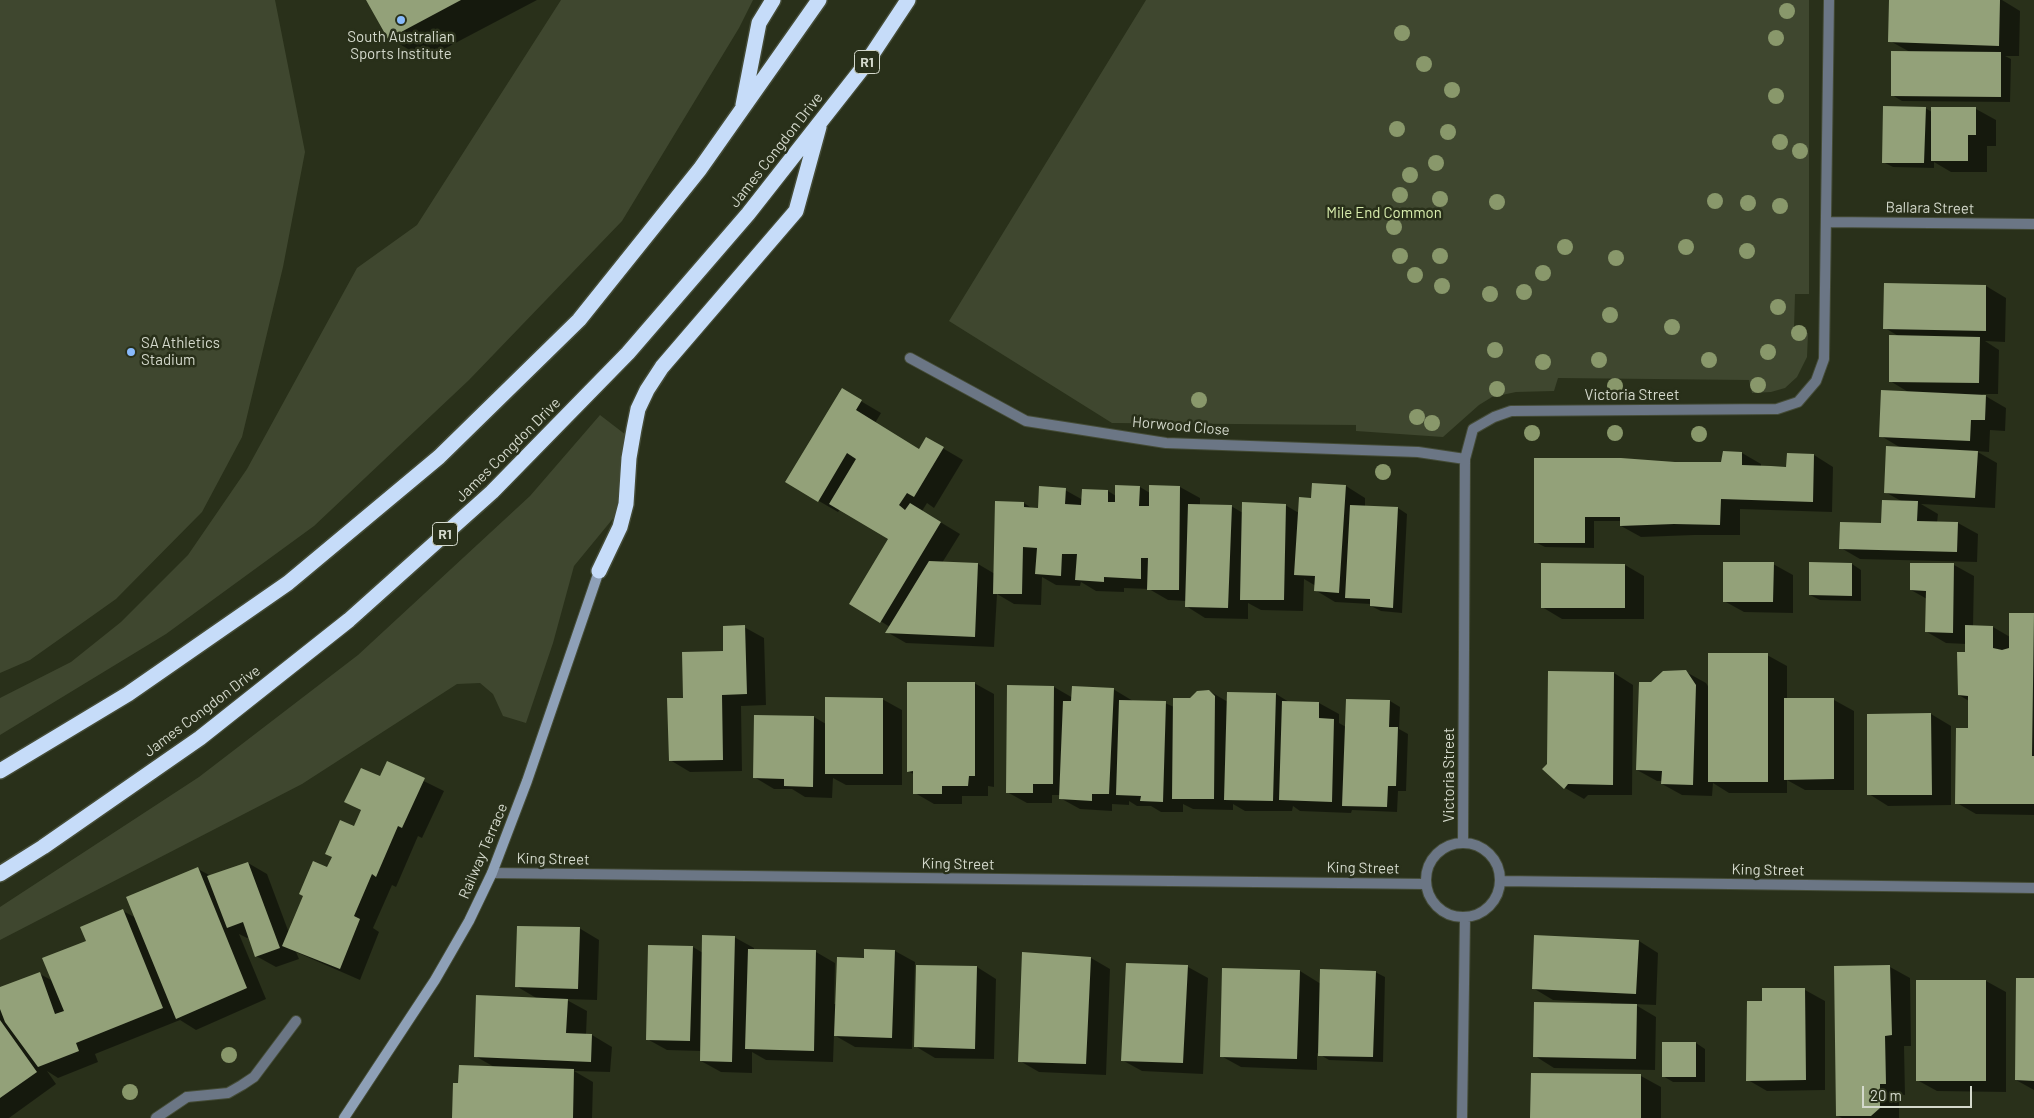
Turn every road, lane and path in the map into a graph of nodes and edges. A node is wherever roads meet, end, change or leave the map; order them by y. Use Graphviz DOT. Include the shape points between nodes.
graph roads {
  1 [pos="773,0"];
  2 [pos="819,0"];
  3 [pos="908,0"];
  4 [pos="1829,0"];
  5 [pos="741,111"];
  6 [pos="821,120"];
  7 [pos="1826,222"];
  8 [pos="2034,224"];
  9 [pos="910,358"];
  10 [pos="1465,459"];
  11 [pos="599,571"];
  12 [pos="0,770"];
  13 [pos="1463,842"];
  14 [pos="492,873"];
  15 [pos="0,874"];
  16 [pos="1501,881"];
  17 [pos="1425,884"];
  18 [pos="2034,888"];
  19 [pos="1465,918"];
  20 [pos="296,1021"];
  21 [pos="156,1118"];
  22 [pos="344,1118"];
  23 [pos="1462,1118"];
  1 -- 5 [label="highway" via="759,23"];
  2 -- 5 [label="highway"];
  3 -- 6 [label="highway, James Congdon Drive / R1" via="865,65"];
  4 -- 7 [label="street, Victoria Street"];
  5 -- 12 [label="highway" via="700,169 579,320 439,457 288,583 128,694"];
  6 -- 11 [label="highway" via="796,211 662,367 647,390 638,409 634,429 626,504 620,527"];
  6 -- 15 [label="highway, James Congdon Drive / R1" via="748,214 628,353 492,492 349,620 200,738"];
  7 -- 8 [label="street, Ballara Street"];
  7 -- 10 [label="street, Victoria Street" via="1824,358 1816,381 1798,402 1777,409 1512,411 1473,429"];
  9 -- 10 [label="street, Horwood Close" via="1026,421 1166,443 1418,452"];
  10 -- 13 [label="street, Victoria Street"];
  11 -- 14 [label="street, Railway Terrace"];
  13 -- 16 [label="street" via="1480,846 1496,862"];
  13 -- 17 [label="street" via="1439,850 1428,863"];
  14 -- 17 [label="street, King Street"];
  14 -- 22 [label="street, Railway Terrace" via="435,980"];
  16 -- 18 [label="street, King Street"];
  16 -- 19 [label="street" via="1497,897 1482,912"];
  17 -- 19 [label="street" via="1433,904 1450,916"];
  19 -- 23 [label="street"];
  20 -- 21 [label="street" via="254,1077 228,1093 187,1097"];
}
